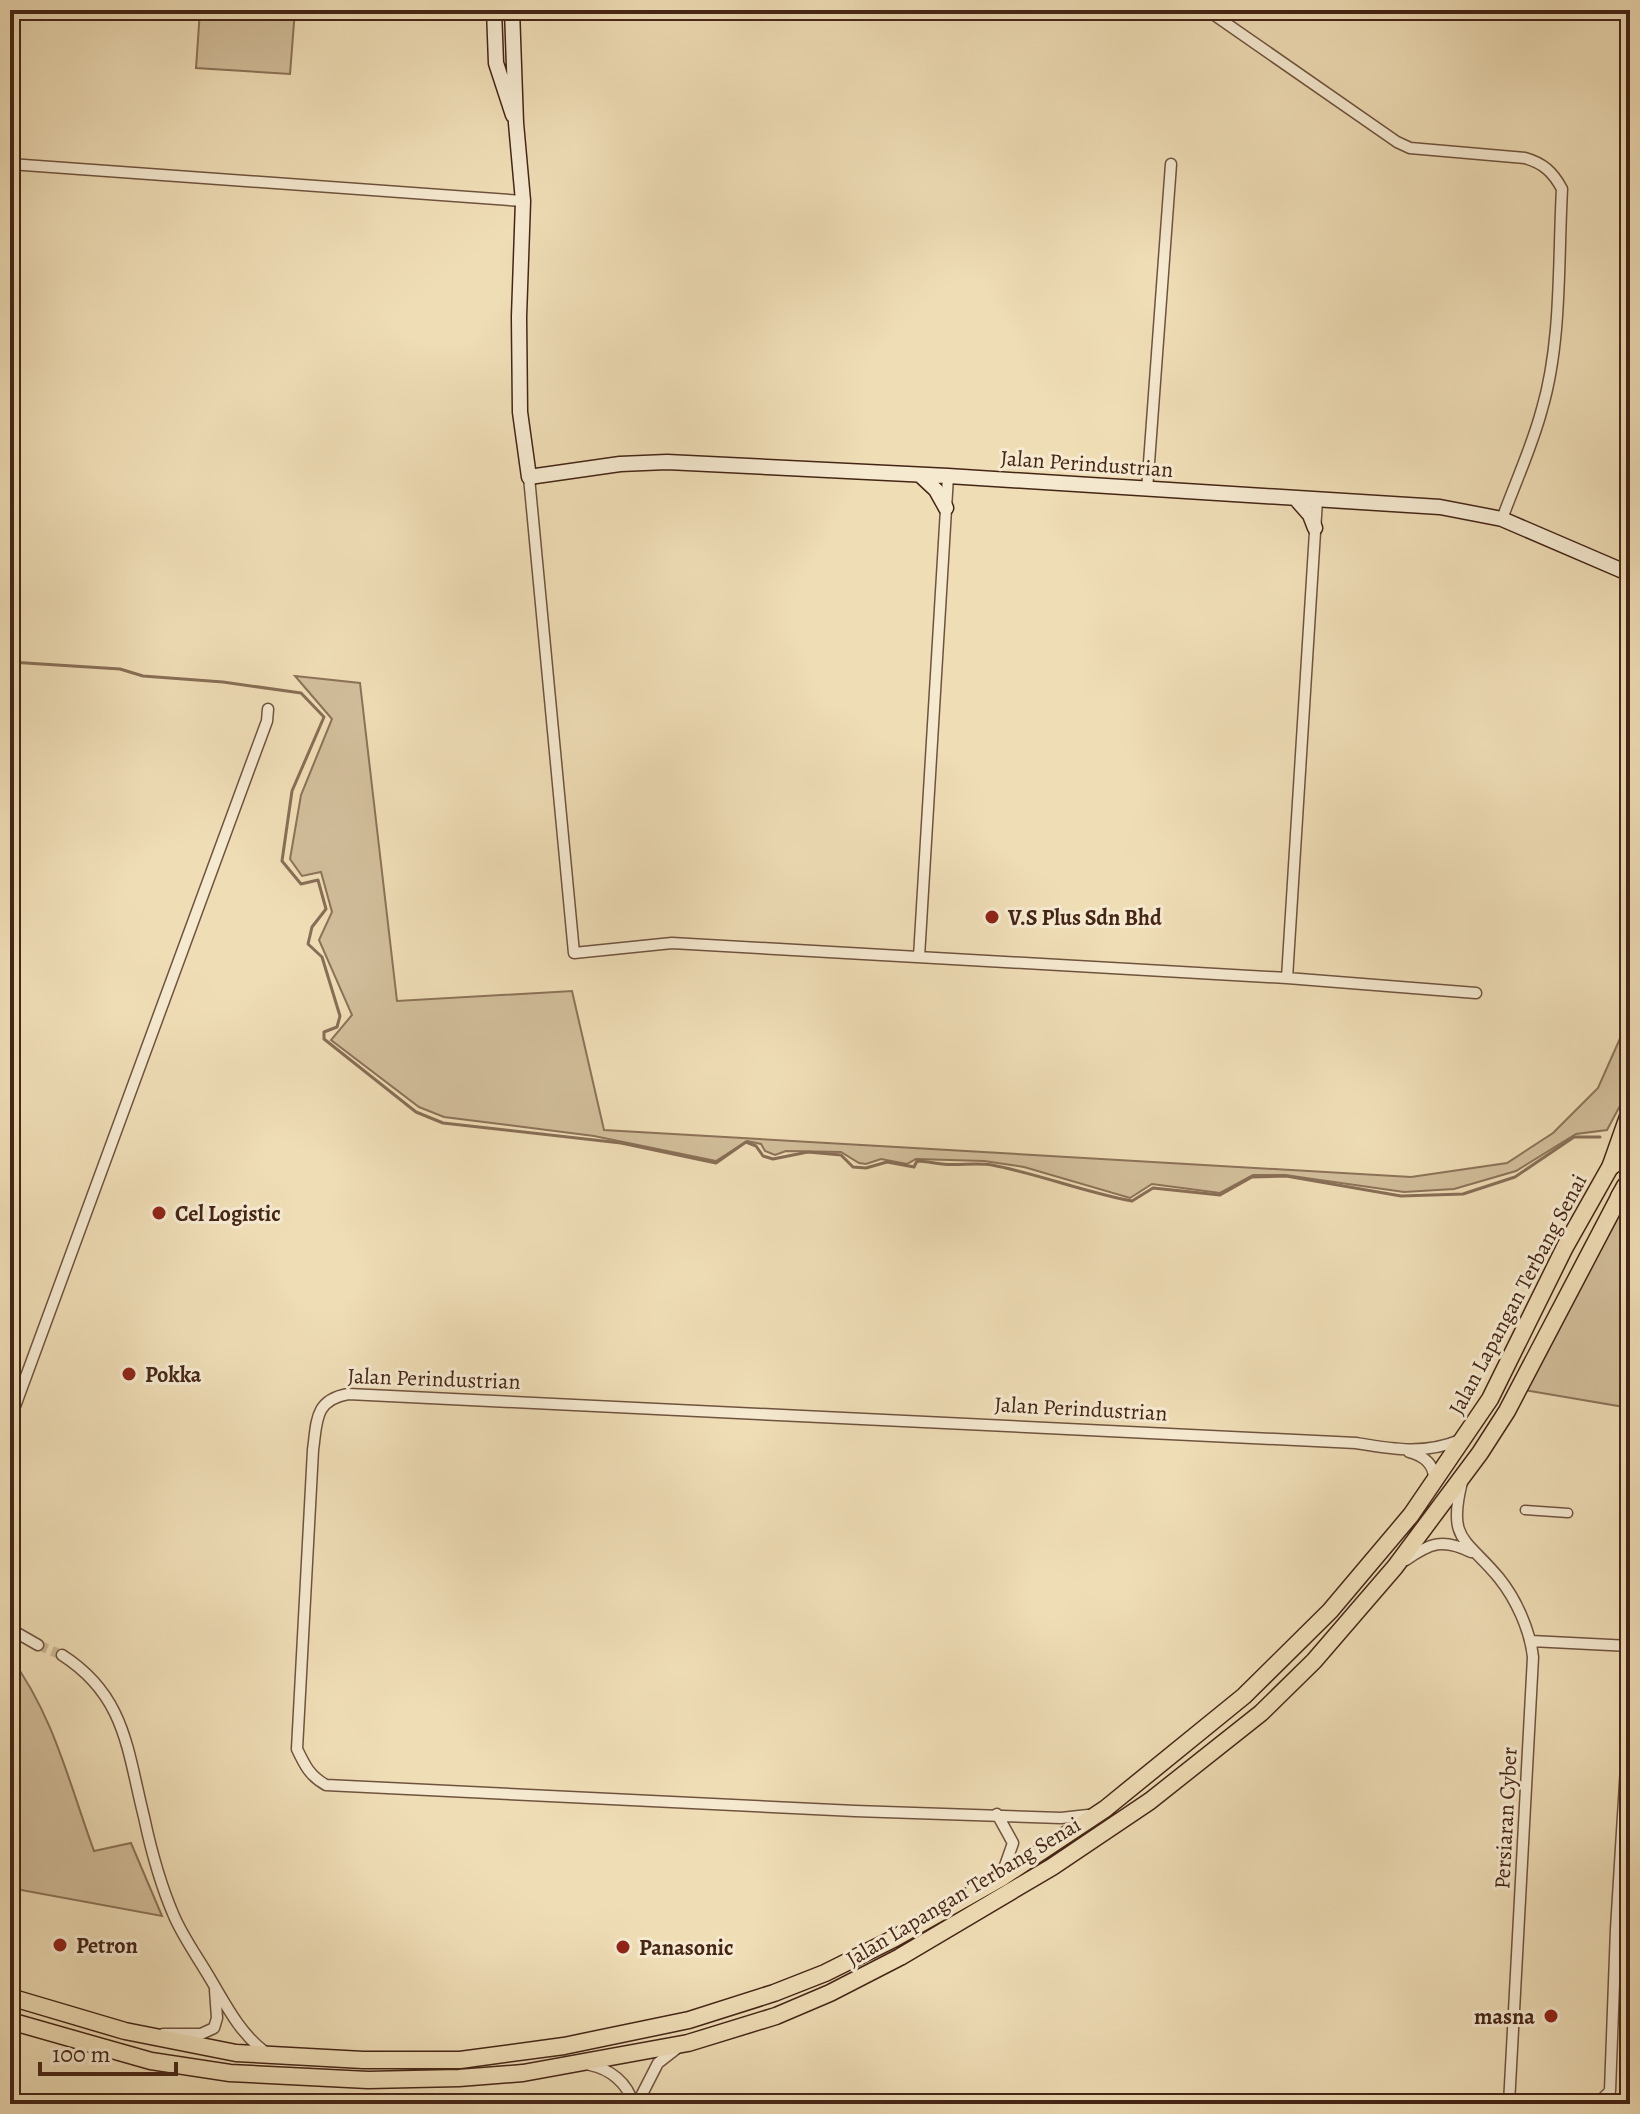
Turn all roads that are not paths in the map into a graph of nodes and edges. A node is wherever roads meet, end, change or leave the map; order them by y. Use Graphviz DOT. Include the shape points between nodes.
graph roads {
  1 [pos="494,10"];
  2 [pos="512,10"];
  3 [pos="1207,10"];
  4 [pos="516,123"];
  5 [pos="10,164"];
  6 [pos="1171,164"];
  7 [pos="523,201"];
  8 [pos="921,476"];
  9 [pos="948,476"];
  10 [pos="529,477"];
  11 [pos="1147,490"];
  12 [pos="1296,499"];
  13 [pos="1317,500"];
  14 [pos="946,508"];
  15 [pos="1502,519"];
  16 [pos="1315,528"];
  17 [pos="1630,574"];
  18 [pos="268,709"];
  19 [pos="919,957"];
  20 [pos="1287,978"];
  21 [pos="1476,993"];
  22 [pos="1630,1114"];
  23 [pos="1630,1129"];
  24 [pos="1612,1165"];
  25 [pos="1627,1185"];
  26 [pos="10,1420"];
  27 [pos="1464,1438"];
  28 [pos="1407,1451"];
  29 [pos="1462,1480"];
  30 [pos="1434,1481"];
  31 [pos="1525,1510"];
  32 [pos="1568,1513"];
  33 [pos="1473,1553"];
  34 [pos="1395,1567"];
  35 [pos="10,1629"];
  36 [pos="1531,1641"];
  37 [pos="38,1645"];
  38 [pos="1630,1646"];
  39 [pos="62,1655"];
  40 [pos="1630,1702"];
  41 [pos="1105,1809"];
  42 [pos="997,1814"];
  43 [pos="1001,1878"];
  44 [pos="215,1988"];
  45 [pos="10,1997"];
  46 [pos="10,2021"];
  47 [pos="157,2038"];
  48 [pos="688,2043"];
  49 [pos="270,2056"];
  50 [pos="580,2063"];
  51 [pos="1509,2102"];
  52 [pos="635,2104"];
  53 [pos="1574,2104"];
  54 [pos="1597,2104"];
  1 -- 4 [label="main road" via="496,63"];
  2 -- 4 [label="main road"];
  3 -- 15 [label="street" via="1397,142 1410,148 1525,158 1542,163 1557,180 1562,189 1548,379 1543,408"];
  4 -- 7 [label="main road"];
  5 -- 7 [label="street"];
  6 -- 11 [label="street"];
  7 -- 10 [label="main road" via="520,412"];
  8 -- 9 [label="main road, Jalan Perindustrian"];
  8 -- 10 [label="main road, Jalan Perindustrian" via="667,462"];
  8 -- 14 [label="main road"];
  9 -- 11 [label="main road, Jalan Perindustrian"];
  9 -- 14 [label="street"];
  10 -- 19 [label="street" via="574,953 672,943"];
  11 -- 12 [label="main road, Jalan Perindustrian"];
  12 -- 13 [label="main road, Jalan Perindustrian"];
  12 -- 16 [label="main road"];
  13 -- 15 [label="main road, Jalan Perindustrian" via="1440,507"];
  13 -- 16 [label="street"];
  14 -- 19 [label="street"];
  15 -- 17 [label="main road, Jalan Perindustrian"];
  16 -- 20 [label="street"];
  18 -- 26 [label="street"];
  19 -- 20 [label="street"];
  20 -- 21 [label="street"];
  22 -- 24 [label="highway"];
  23 -- 24 [label="highway, Jalan Lapangan Terbang Senai"];
  24 -- 27 [label="highway, Jalan Lapangan Terbang Senai" via="1490,1399"];
  25 -- 29 [label="highway, Jalan Lapangan Terbang Senai" via="1507,1411"];
  27 -- 28 [label="street, Jalan Perindustrian"];
  27 -- 30 [label="highway, Jalan Lapangan Terbang Senai"];
  28 -- 30 [label="street" via="1429,1464"];
  28 -- 42 [label="street, Jalan Perindustrian" via="1356,1443 348,1394 327,1401 317,1415 297,1749 314,1779 326,1785"];
  29 -- 33 [label="street, Persiaran Cyber" via="1456,1520"];
  29 -- 34 [label="highway, Jalan Lapangan Terbang Senai"];
  30 -- 41 [label="highway, Jalan Lapangan Terbang Senai" via="1319,1621 1244,1696"];
  31 -- 32 [label="street"];
  33 -- 34 [label="street" via="1444,1542"];
  33 -- 36 [label="street, Persiaran Cyber" via="1501,1579"];
  34 -- 48 [label="highway, Jalan Lapangan Terbang Senai" via="1261,1713 1150,1801 1052,1867 830,1993"];
  35 -- 37 [label="street"];
  36 -- 38 [label="street"];
  36 -- 51 [label="street, Persiaran Cyber"];
  39 -- 44 [label="street" via="81,1667 119,1718 174,1915"];
  40 -- 54 [label="street" via="1610,2091"];
  41 -- 42 [label="street" via="1081,1818"];
  41 -- 43 [label="highway, Jalan Lapangan Terbang Senai"];
  42 -- 43 [label="street" via="1013,1843"];
  43 -- 49 [label="highway, Jalan Lapangan Terbang Senai" via="825,1973 689,2020 564,2046 460,2060"];
  44 -- 47 [label="street" via="214,2028"];
  44 -- 49 [label="street" via="240,2029"];
  45 -- 47 [label="highway, Jalan Lapangan Terbang Senai"];
  46 -- 50 [label="highway, Jalan Lapangan Terbang Senai" via="151,2061 230,2073 446,2079"];
  47 -- 49 [label="highway, Jalan Lapangan Terbang Senai"];
  48 -- 50 [label="highway, Jalan Lapangan Terbang Senai"];
  48 -- 52 [label="street" via="658,2063"];
  50 -- 52 [label="street" via="609,2071"];
  51 -- 53 [label="street"];
}
